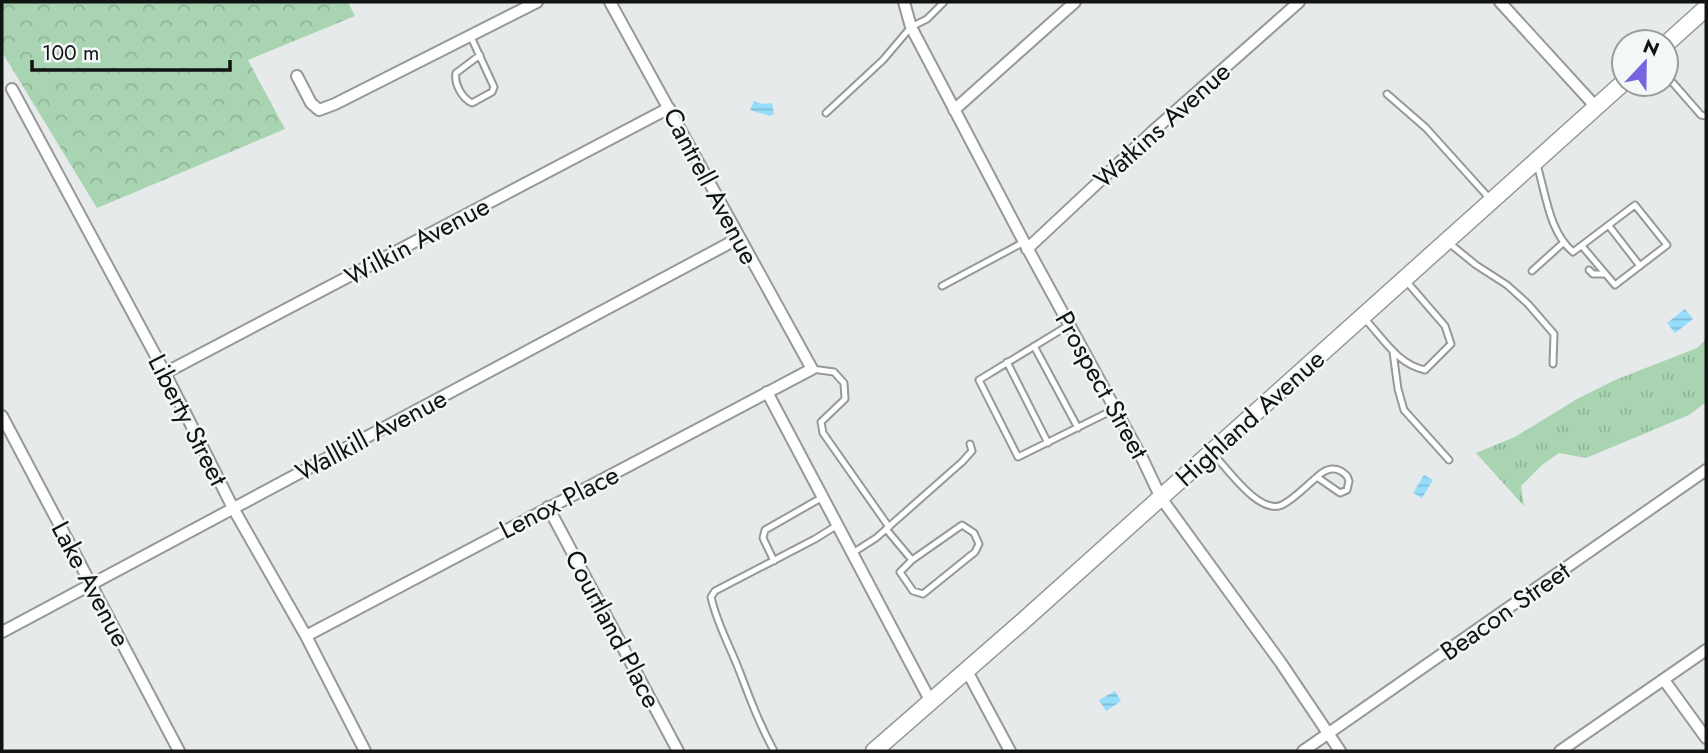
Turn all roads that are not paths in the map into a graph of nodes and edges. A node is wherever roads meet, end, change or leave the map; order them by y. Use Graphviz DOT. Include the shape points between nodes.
graph roads {
  1 [pos="537,2"];
  2 [pos="610,2"];
  3 [pos="904,2"];
  4 [pos="944,2"];
  5 [pos="1075,2"];
  6 [pos="1299,2"];
  7 [pos="1500,2"];
  8 [pos="1706,8"];
  9 [pos="911,27"];
  10 [pos="1680,31"];
  11 [pos="470,35"];
  12 [pos="480,55"];
  13 [pos="297,76"];
  14 [pos="12,89"];
  15 [pos="1680,91"];
  16 [pos="1387,94"];
  17 [pos="1610,94"];
  18 [pos="1596,107"];
  19 [pos="669,108"];
  20 [pos="954,110"];
  21 [pos="826,113"];
  22 [pos="1706,116"];
  23 [pos="1536,162"];
  24 [pos="1492,201"];
  25 [pos="1609,226"];
  26 [pos="739,238"];
  27 [pos="1446,241"];
  28 [pos="1563,243"];
  29 [pos="1026,246"];
  30 [pos="1582,246"];
  31 [pos="1640,266"];
  32 [pos="1589,270"];
  33 [pos="1532,271"];
  34 [pos="1605,274"];
  35 [pos="1404,278"];
  36 [pos="942,286"];
  37 [pos="1362,316"];
  38 [pos="1069,325"];
  39 [pos="1034,346"];
  40 [pos="1393,352"];
  41 [pos="1007,362"];
  42 [pos="1553,364"];
  43 [pos="812,369"];
  44 [pos="165,373"];
  45 [pos="767,392"];
  46 [pos="1115,409"];
  47 [pos="2,416"];
  48 [pos="1079,428"];
  49 [pos="970,443"];
  50 [pos="1048,443"];
  51 [pos="1212,452"];
  52 [pos="1449,460"];
  53 [pos="1706,470"];
  54 [pos="1317,477"];
  55 [pos="821,498"];
  56 [pos="1161,498"];
  57 [pos="548,507"];
  58 [pos="233,508"];
  59 [pos="836,526"];
  60 [pos="888,528"];
  61 [pos="851,554"];
  62 [pos="774,561"];
  63 [pos="912,561"];
  64 [pos="92,584"];
  65 [pos="2,632"];
  66 [pos="306,636"];
  67 [pos="1706,650"];
  68 [pos="967,671"];
  69 [pos="1664,680"];
  70 [pos="930,702"];
  71 [pos="1329,735"];
  72 [pos="1706,738"];
  73 [pos="179,751"];
  74 [pos="366,751"];
  75 [pos="678,751"];
  76 [pos="774,751"];
  77 [pos="874,751"];
  78 [pos="1010,751"];
  79 [pos="1303,751"];
  80 [pos="1340,751"];
  81 [pos="1560,751"];
  1 -- 11 [label="street"];
  2 -- 19 [label="street, Cantrell Avenue"];
  3 -- 9 [label="street, Prospect Street"];
  4 -- 9 [label="lane"];
  5 -- 20 [label="street"];
  6 -- 29 [label="street, Watkins Avenue"];
  7 -- 18 [label="street"];
  8 -- 10 [label="street"];
  9 -- 20 [label="street, Prospect Street"];
  9 -- 21 [label="lane"];
  11 -- 12 [label="lane"];
  11 -- 13 [label="street" via="319,110"];
  12 -- 12 [label="lane" via="494,87 472,103 464,99 455,78 462,66"];
  14 -- 44 [label="street, Liberty Street"];
  15 -- 22 [label="lane"];
  16 -- 24 [label="lane" via="1426,128"];
  17 -- 18 [label="street, Highland Avenue"];
  18 -- 23 [label="street, Highland Avenue"];
  19 -- 26 [label="street, Cantrell Avenue"];
  19 -- 44 [label="street, Wilkin Avenue"];
  20 -- 29 [label="street, Prospect Street"];
  23 -- 24 [label="street, Highland Avenue"];
  23 -- 28 [label="lane"];
  24 -- 27 [label="street, Highland Avenue"];
  25 -- 30 [label="lane"];
  25 -- 31 [label="lane"];
  25 -- 31 [label="lane" via="1635,205 1667,245"];
  26 -- 43 [label="street, Cantrell Avenue"];
  26 -- 58 [label="street, Wallkill Avenue"];
  27 -- 35 [label="street, Highland Avenue"];
  27 -- 42 [label="lane" via="1528,304 1554,334"];
  28 -- 30 [label="lane" via="1576,254"];
  28 -- 33 [label="lane"];
  29 -- 36 [label="lane"];
  29 -- 38 [label="street, Prospect Street"];
  30 -- 34 [label="lane"];
  31 -- 34 [label="lane" via="1615,285"];
  32 -- 34 [label="lane"];
  35 -- 37 [label="street, Highland Avenue"];
  35 -- 40 [label="lane" via="1445,326 1451,344 1425,370 1410,367"];
  37 -- 40 [label="lane"];
  37 -- 51 [label="street, Highland Avenue"];
  38 -- 39 [label="lane"];
  38 -- 46 [label="street, Prospect Street"];
  39 -- 41 [label="lane"];
  39 -- 48 [label="lane"];
  40 -- 52 [label="lane" via="1404,410"];
  41 -- 50 [label="lane"];
  41 -- 50 [label="lane" via="979,380 1018,457"];
  43 -- 45 [label="street, Lenox Place"];
  43 -- 60 [label="lane" via="834,372 844,383 845,399 821,422 823,432"];
  44 -- 58 [label="street, Liberty Street"];
  45 -- 55 [label="street"];
  45 -- 57 [label="street, Lenox Place"];
  46 -- 48 [label="lane"];
  46 -- 56 [label="street, Prospect Street"];
  47 -- 64 [label="street, Lake Avenue"];
  48 -- 50 [label="lane"];
  49 -- 60 [label="lane" via="972,451 967,457"];
  51 -- 54 [label="lane" via="1255,500 1267,506 1284,504"];
  51 -- 56 [label="street, Highland Avenue"];
  53 -- 71 [label="street, Beacon Street"];
  54 -- 54 [label="lane" via="1340,493 1347,489 1347,476 1337,469 1324,470"];
  55 -- 59 [label="street"];
  55 -- 62 [label="lane" via="765,530 763,538"];
  56 -- 68 [label="street, Highland Avenue"];
  56 -- 71 [label="street, Prospect Street"];
  57 -- 66 [label="street, Lenox Place"];
  57 -- 75 [label="street, Courtland Place"];
  58 -- 64 [label="street, Wallkill Avenue"];
  58 -- 66 [label="street, Liberty Street"];
  59 -- 61 [label="street"];
  59 -- 62 [label="lane"];
  60 -- 61 [label="lane"];
  60 -- 63 [label="lane"];
  61 -- 70 [label="street"];
  62 -- 76 [label="lane" via="715,591 712,597 722,636"];
  63 -- 63 [label="lane" via="962,525 974,533 979,544 923,594 913,592 900,572"];
  64 -- 65 [label="street, Wallkill Avenue"];
  64 -- 73 [label="street, Lake Avenue"];
  66 -- 74 [label="street, Liberty Street"];
  67 -- 69 [label="street"];
  68 -- 70 [label="street, Highland Avenue"];
  68 -- 78 [label="street"];
  69 -- 72 [label="street"];
  69 -- 81 [label="street"];
  70 -- 77 [label="street, Highland Avenue"];
  71 -- 79 [label="street, Beacon Street"];
  71 -- 80 [label="street, Prospect Street"];
}
